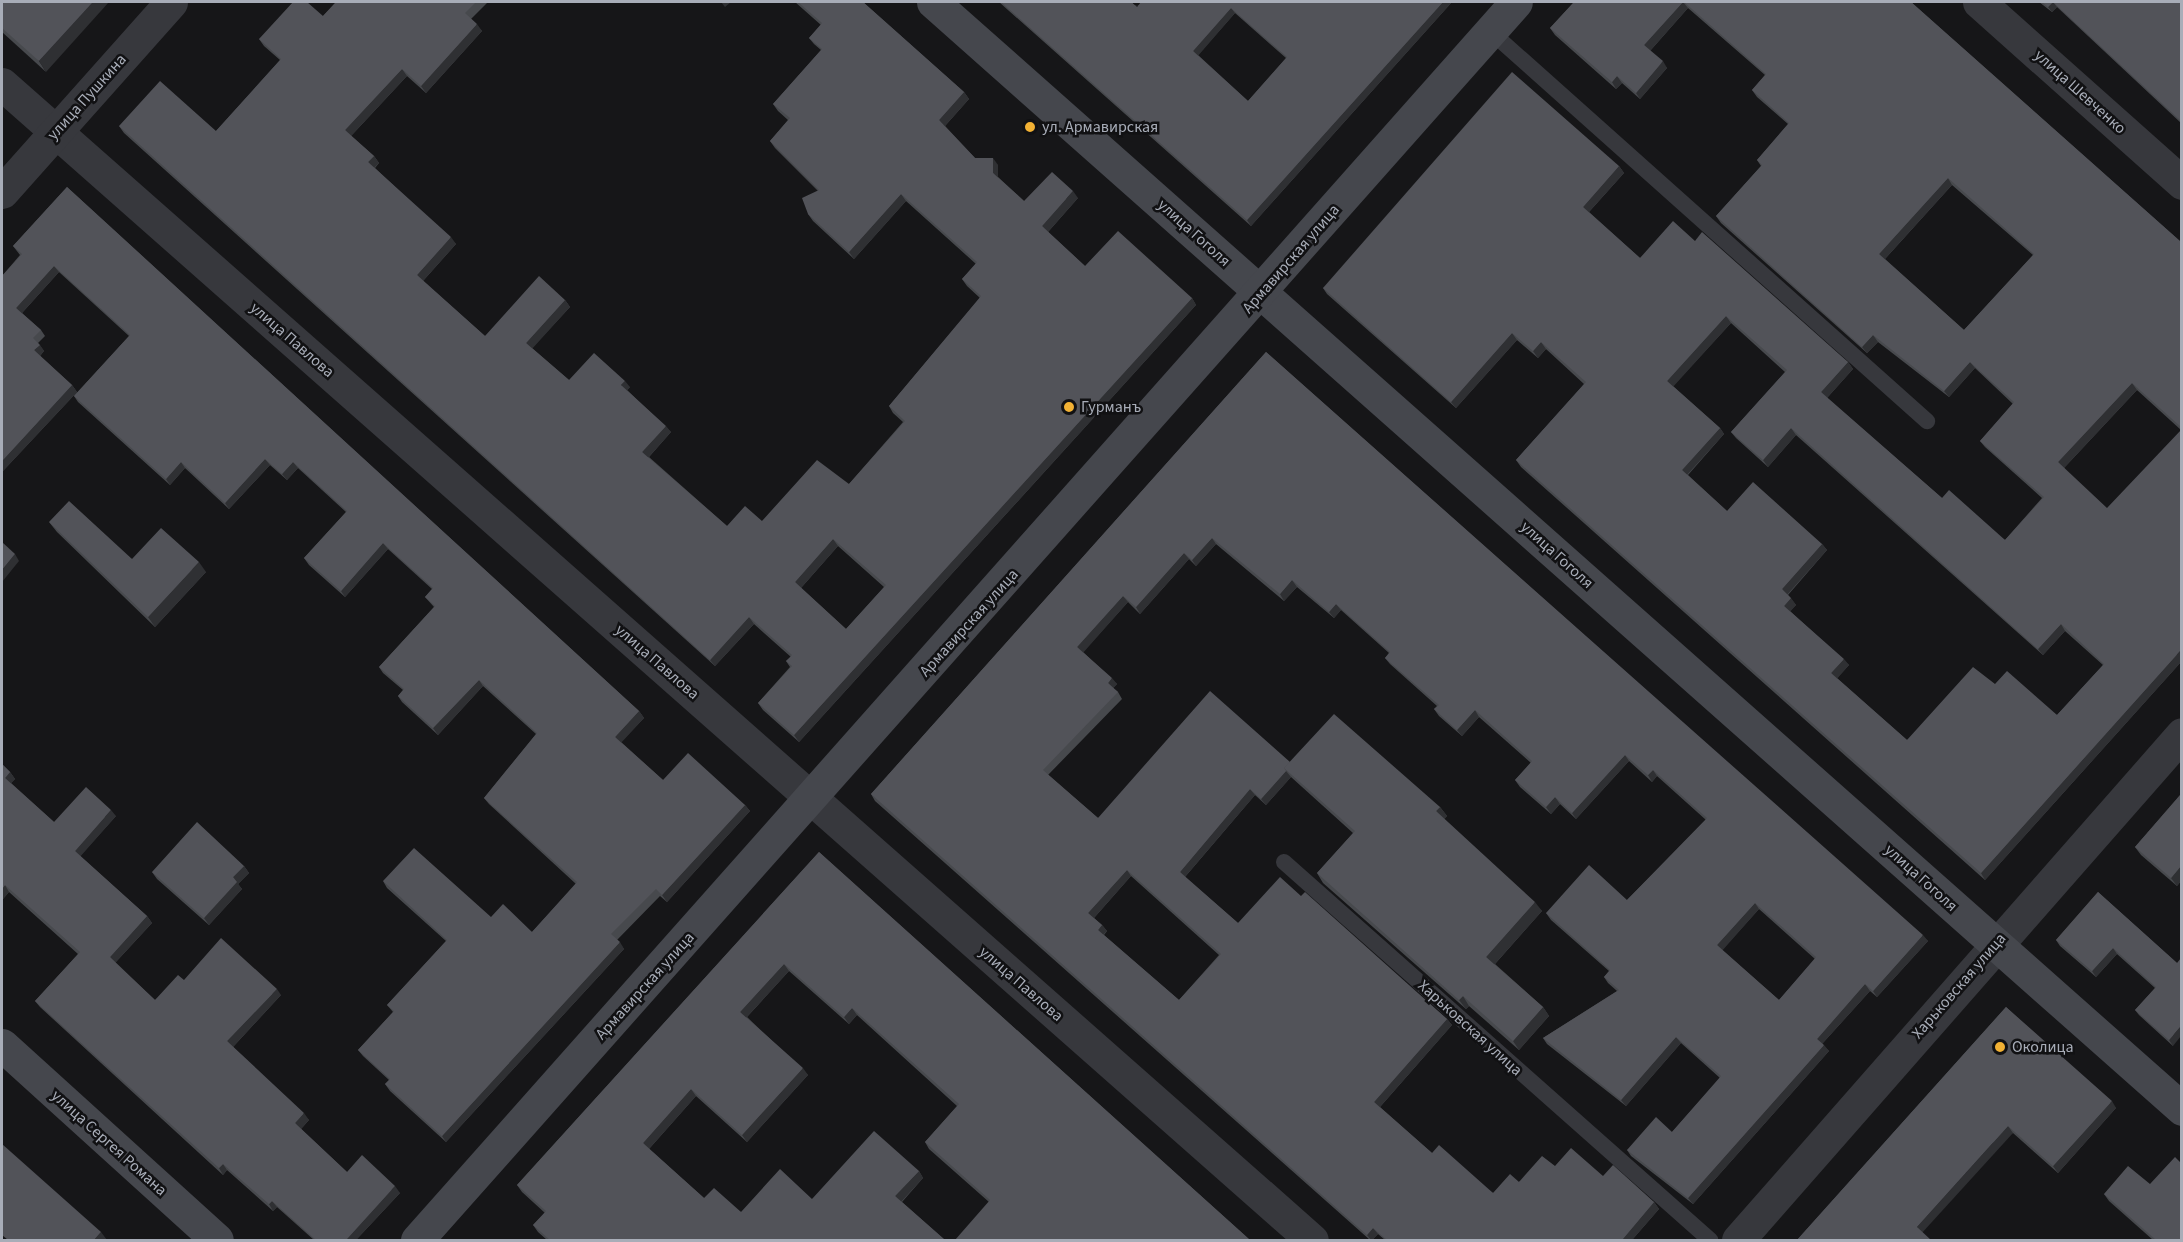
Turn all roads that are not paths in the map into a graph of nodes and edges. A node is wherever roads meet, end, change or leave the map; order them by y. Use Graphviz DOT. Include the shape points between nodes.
graph roads {
  1 [pos="171,2"];
  2 [pos="933,2"];
  3 [pos="1516,2"];
  4 [pos="1978,2"];
  5 [pos="1491,31"];
  6 [pos="2,84"];
  7 [pos="56,132"];
  8 [pos="2181,183"];
  9 [pos="2,192"];
  10 [pos="1261,293"];
  11 [pos="1926,421"];
  12 [pos="2181,734"];
  13 [pos="813,800"];
  14 [pos="1284,862"];
  15 [pos="1996,944"];
  16 [pos="2,1044"];
  17 [pos="2181,1109"];
  18 [pos="218,1240"];
  19 [pos="417,1240"];
  20 [pos="1312,1240"];
  21 [pos="1710,1240"];
  22 [pos="1738,1240"];
  1 -- 7 [label="street, улица Пушкина"];
  2 -- 10 [label="street, улица Гоголя"];
  3 -- 5 [label="street, Армавирская улица"];
  4 -- 8 [label="street, улица Шевченко"];
  5 -- 10 [label="street, Армавирская улица"];
  5 -- 11 [label="lane"];
  6 -- 7 [label="street, улица Павлова"];
  7 -- 9 [label="street, улица Пушкина"];
  7 -- 13 [label="street, улица Павлова"];
  10 -- 13 [label="street, Армавирская улица"];
  10 -- 15 [label="street, улица Гоголя"];
  12 -- 15 [label="street, Харьковская улица"];
  13 -- 19 [label="street, Армавирская улица"];
  13 -- 20 [label="street, улица Павлова"];
  14 -- 21 [label="lane, Харьковская улица"];
  15 -- 17 [label="street, улица Гоголя"];
  15 -- 22 [label="street, Харьковская улица"];
  16 -- 18 [label="street, улица Сергея Романа"];
}
